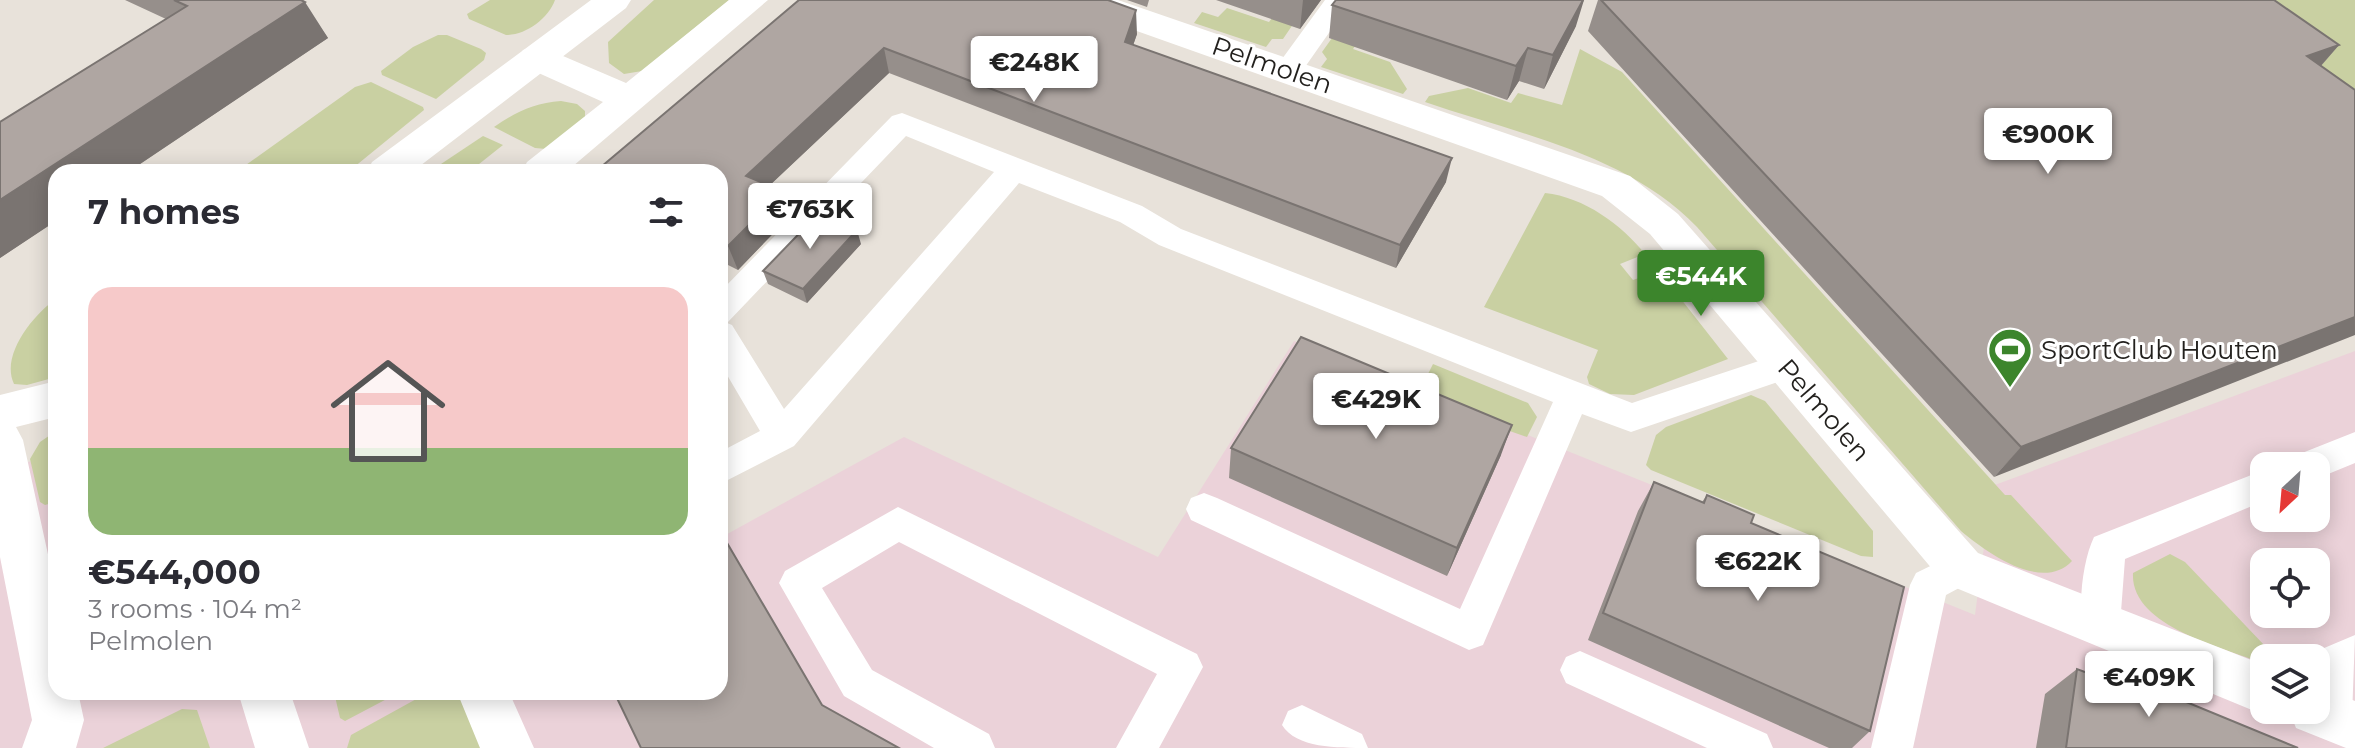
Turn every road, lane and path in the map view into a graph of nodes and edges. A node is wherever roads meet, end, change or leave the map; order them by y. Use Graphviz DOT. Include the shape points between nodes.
graph roads {
  1 [pos="614,0"];
  2 [pos="751,0"];
  3 [pos="1084,0"];
  4 [pos="1339,0"];
  5 [pos="536,58"];
  6 [pos="1288,70"];
  7 [pos="630,99"];
  8 [pos="397,164"];
  9 [pos="551,164"];
  10 [pos="1014,169"];
  11 [pos="728,305"];
  12 [pos="728,347"];
  13 [pos="1786,365"];
  14 [pos="1573,395"];
  15 [pos="48,401"];
  16 [pos="0,413"];
  17 [pos="782,436"];
  18 [pos="0,440"];
  19 [pos="2355,447"];
  20 [pos="2330,458"];
  21 [pos="728,465"];
  22 [pos="2250,491"];
  23 [pos="1204,509"];
  24 [pos="1961,568"];
  25 [pos="2101,625"];
  26 [pos="2355,653"];
  27 [pos="1580,670"];
  28 [pos="48,672"];
  29 [pos="2250,684"];
  30 [pos="54,700"];
  31 [pos="267,700"];
  32 [pos="486,700"];
  33 [pos="2334,718"];
  34 [pos="1302,725"];
  35 [pos="49,748"];
  36 [pos="282,748"];
  37 [pos="507,748"];
  38 [pos="974,748"];
  39 [pos="1137,748"];
  40 [pos="1347,748"];
  41 [pos="1752,748"];
  42 [pos="1892,748"];
  1 -- 5 [label="street"];
  2 -- 7 [label="street"];
  3 -- 6 [label="street, Pelmolen"];
  4 -- 6 [label="lane"];
  5 -- 7 [label="street"];
  5 -- 8 [label="street"];
  6 -- 13 [label="street, Pelmolen" via="1616,186 1664,224"];
  7 -- 9 [label="street"];
  10 -- 11 [label="lane" via="902,123"];
  10 -- 14 [label="lane" via="1131,214 1170,237"];
  10 -- 17 [label="lane"];
  12 -- 17 [label="lane"];
  13 -- 14 [label="lane" via="1631,418"];
  13 -- 24 [label="street, Pelmolen"];
  14 -- 23 [label="lane" via="1469,632"];
  15 -- 16 [label="street"];
  17 -- 21 [label="lane"];
  18 -- 28 [label="street"];
  19 -- 20 [label="lane"];
  22 -- 25 [label="lane" via="2107,549"];
  24 -- 25 [label="street, Pelmolen"];
  24 -- 42 [label="lane" via="1929,585"];
  25 -- 29 [label="street, Pelmolen"];
  26 -- 33 [label="lane" via="2331,664"];
  27 -- 41 [label="lane"];
  30 -- 35 [label="street" via="58,720"];
  31 -- 36 [label="street"];
  32 -- 37 [label="street"];
  34 -- 40 [label="lane"];
  38 -- 39 [label="lane" via="858,683 798,583 898,523 1183,667"];
}
